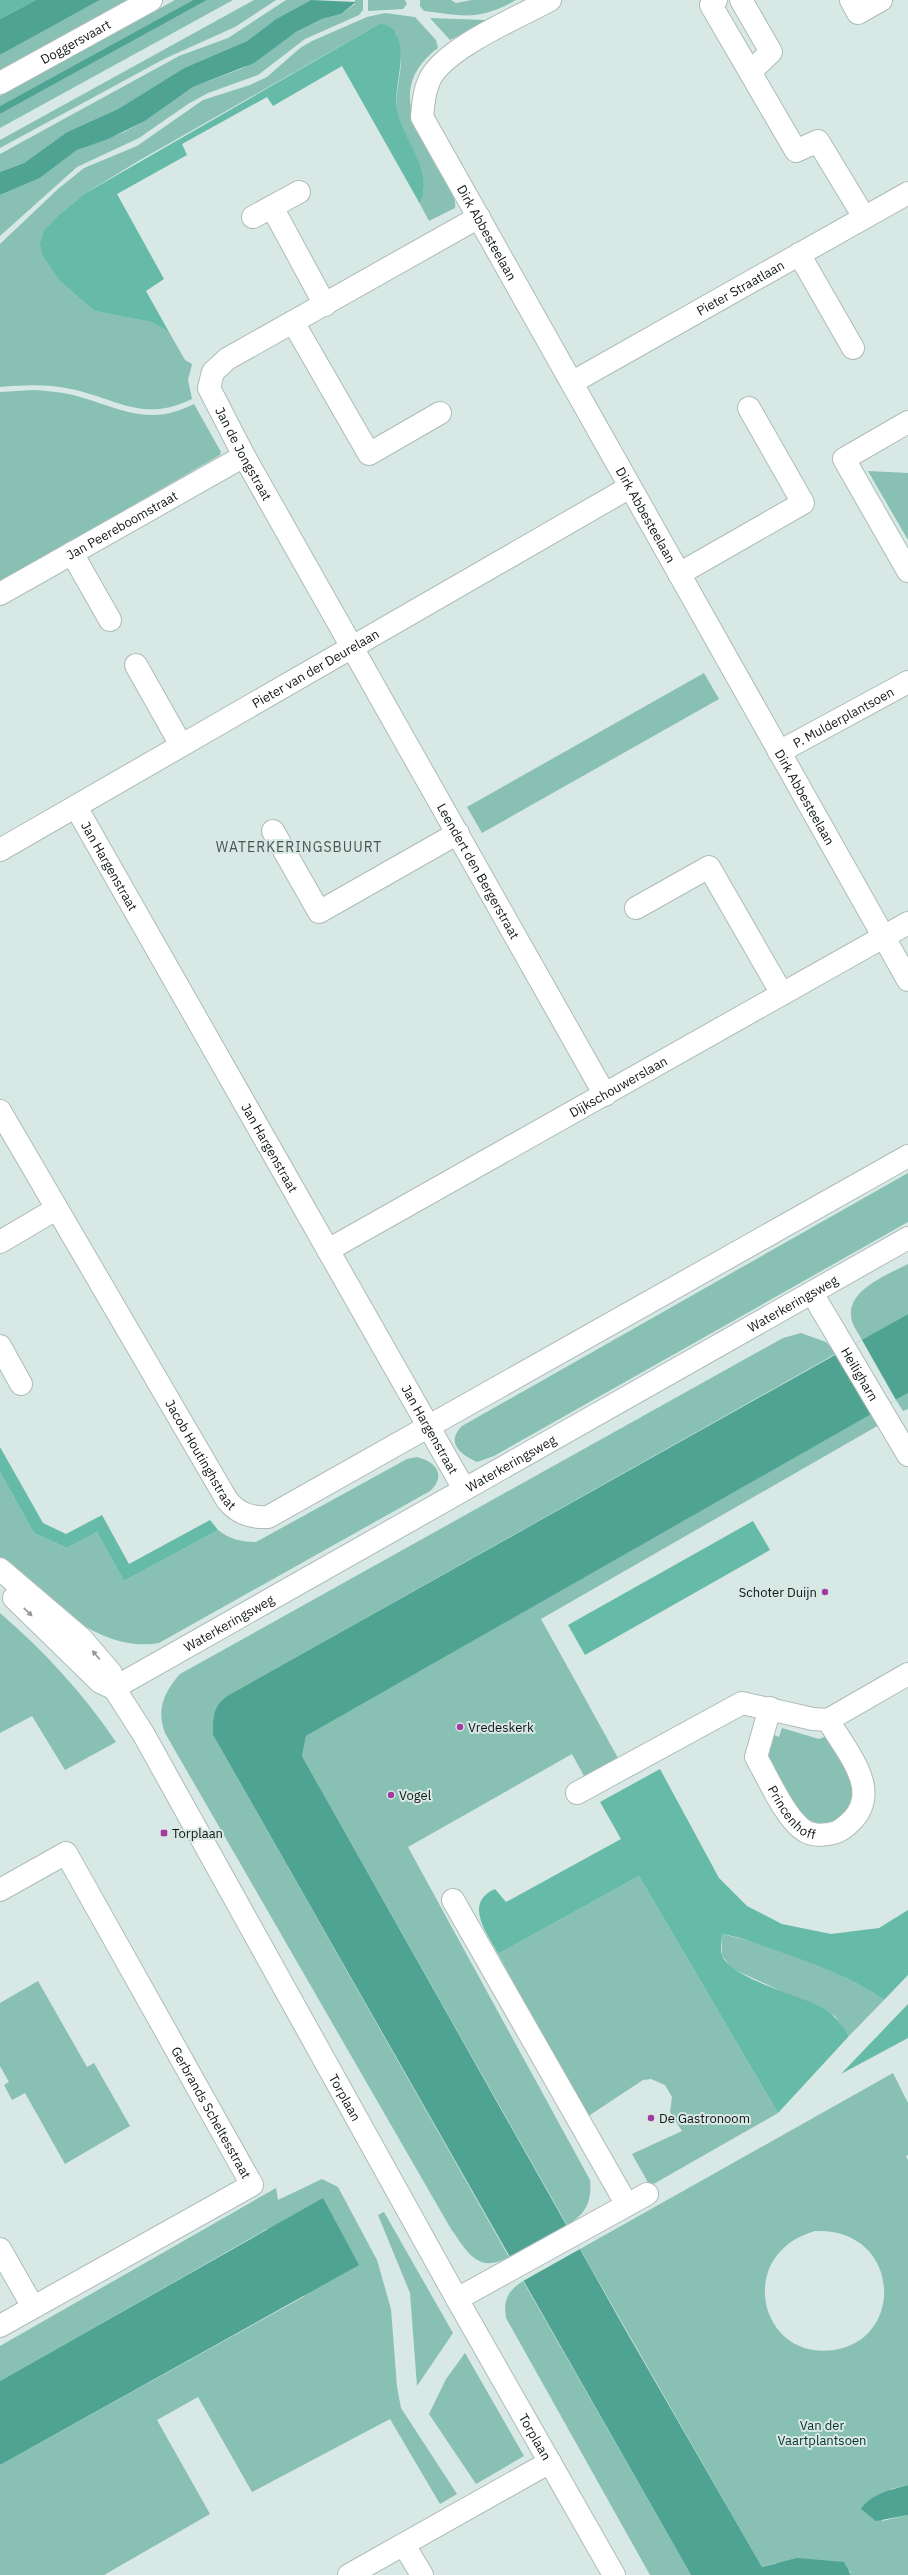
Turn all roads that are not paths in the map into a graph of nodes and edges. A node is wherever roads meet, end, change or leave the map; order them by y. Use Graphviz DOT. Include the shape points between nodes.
graph roads {
  1 [pos="151,0"];
  2 [pos="550,0"];
  3 [pos="716,0"];
  4 [pos="741,0"];
  5 [pos="851,0"];
  6 [pos="881,0"];
  7 [pos="750,72"];
  8 [pos="0,83"];
  9 [pos="299,192"];
  10 [pos="908,193"];
  11 [pos="479,217"];
  12 [pos="864,217"];
  13 [pos="799,254"];
  14 [pos="324,305"];
  15 [pos="293,322"];
  16 [pos="853,348"];
  17 [pos="573,382"];
  18 [pos="749,408"];
  19 [pos="440,413"];
  20 [pos="908,422"];
  21 [pos="244,456"];
  22 [pos="630,487"];
  23 [pos="72,553"];
  24 [pos="908,571"];
  25 [pos="679,574"];
  26 [pos="0,594"];
  27 [pos="110,620"];
  28 [pos="352,647"];
  29 [pos="136,666"];
  30 [pos="908,682"];
  31 [pos="181,745"];
  32 [pos="780,752"];
  33 [pos="76,807"];
  34 [pos="273,831"];
  35 [pos="458,834"];
  36 [pos="0,850"];
  37 [pos="636,908"];
  38 [pos="908,923"];
  39 [pos="885,936"];
  40 [pos="908,980"];
  41 [pos="782,994"];
  42 [pos="605,1095"];
  43 [pos="0,1111"];
  44 [pos="908,1156"];
  45 [pos="56,1209"];
  46 [pos="908,1238"];
  47 [pos="0,1242"];
  48 [pos="328,1250"];
  49 [pos="812,1293"];
  50 [pos="0,1346"];
  51 [pos="21,1384"];
  52 [pos="430,1427"];
  53 [pos="908,1455"];
  54 [pos="464,1489"];
  55 [pos="0,1569"];
  56 [pos="0,1584"];
  57 [pos="908,1674"];
  58 [pos="114,1688"];
  59 [pos="770,1708"];
  60 [pos="828,1720"];
  61 [pos="577,1793"];
  62 [pos="0,1890"];
  63 [pos="453,1900"];
  64 [pos="647,2194"];
  65 [pos="627,2205"];
  66 [pos="0,2249"];
  67 [pos="457,2299"];
  68 [pos="33,2307"];
  69 [pos="0,2326"];
  70 [pos="550,2462"];
  71 [pos="404,2545"];
  72 [pos="349,2575"];
  73 [pos="422,2575"];
  74 [pos="614,2575"];
  1 -- 8 [label="street, Doggersvaart"];
  2 -- 11 [label="street, Dirk Abbesteelaan" via="456,51 429,80 422,117"];
  3 -- 7 [label="street" via="711,5"];
  4 -- 7 [label="street" via="771,52"];
  5 -- 6 [label="street" via="858,13"];
  7 -- 12 [label="street" via="796,151 818,141"];
  9 -- 14 [label="street" via="263,212"];
  10 -- 12 [label="street, Pieter Straatlaan"];
  11 -- 14 [label="street, Jan de Jongstraat"];
  11 -- 17 [label="street, Dirk Abbesteelaan"];
  12 -- 13 [label="street, Pieter Straatlaan"];
  13 -- 16 [label="street"];
  13 -- 17 [label="street, Pieter Straatlaan"];
  14 -- 15 [label="street, Jan de Jongstraat"];
  15 -- 19 [label="street" via="369,454"];
  15 -- 21 [label="street, Jan de Jongstraat" via="227,359 213,372 209,383 211,393"];
  17 -- 22 [label="street, Dirk Abbesteelaan"];
  18 -- 25 [label="street" via="803,503"];
  20 -- 24 [label="street" via="844,459"];
  21 -- 23 [label="street, Jan Peereboomstraat"];
  21 -- 28 [label="street, Jan de Jongstraat"];
  22 -- 25 [label="street, Dirk Abbesteelaan"];
  22 -- 28 [label="street, Pieter van der Deurelaan"];
  23 -- 26 [label="street, Jan Peereboomstraat"];
  23 -- 27 [label="street"];
  25 -- 32 [label="street, Dirk Abbesteelaan"];
  28 -- 31 [label="street, Pieter van der Deurelaan"];
  28 -- 35 [label="street, Leendert den Bergerstraat"];
  29 -- 31 [label="street"];
  30 -- 32 [label="street, P. Mulderplantsoen"];
  31 -- 33 [label="street, Pieter van der Deurelaan"];
  32 -- 39 [label="street, Dirk Abbesteelaan"];
  33 -- 36 [label="street, Pieter van der Deurelaan"];
  33 -- 48 [label="street, Jan Hargenstraat"];
  34 -- 35 [label="street" via="319,912"];
  35 -- 42 [label="street, Leendert den Bergerstraat"];
  37 -- 41 [label="street" via="709,867"];
  38 -- 39 [label="street, Dijkschouwerslaan"];
  39 -- 40 [label="street, Dirk Abbesteelaan"];
  39 -- 41 [label="street, Dijkschouwerslaan"];
  41 -- 42 [label="street, Dijkschouwerslaan"];
  42 -- 48 [label="street, Dijkschouwerslaan"];
  43 -- 45 [label="street, Jacob Houtinghstraat"];
  44 -- 52 [label="street"];
  45 -- 47 [label="street"];
  45 -- 52 [label="street, Jacob Houtinghstraat" via="227,1500 240,1512 257,1518 268,1517"];
  46 -- 49 [label="street, Waterkeringsweg"];
  48 -- 52 [label="street, Jan Hargenstraat"];
  49 -- 53 [label="street, Heiligharn"];
  49 -- 54 [label="street, Waterkeringsweg"];
  50 -- 51 [label="street"];
  52 -- 54 [label="street, Jan Hargenstraat"];
  54 -- 58 [label="street, Waterkeringsweg"];
  58 -- 55 [label="street, Torplaan, one-way" via="111,1674 81,1638"];
  56 -- 58 [label="street, Torplaan, one-way" via="100,1682"];
  57 -- 60 [label="street"];
  58 -- 67 [label="street, Torplaan" via="148,1742"];
  59 -- 60 [label="street" via="813,1719"];
  59 -- 60 [label="street, Princenhoff" via="756,1757 791,1817 805,1831 820,1834 836,1833 856,1820 864,1805 865,1784"];
  59 -- 61 [label="street" via="742,1703"];
  62 -- 68 [label="street, Gerbrands Scheltesstraat" via="66,1853 252,2185"];
  63 -- 65 [label="street"];
  64 -- 65 [label="street"];
  65 -- 67 [label="street"];
  66 -- 68 [label="street"];
  67 -- 70 [label="street, Torplaan"];
  68 -- 69 [label="street, Gerbrands Scheltesstraat"];
  70 -- 71 [label="street"];
  70 -- 74 [label="street, Torplaan"];
  71 -- 72 [label="street"];
  71 -- 73 [label="street"];
}
